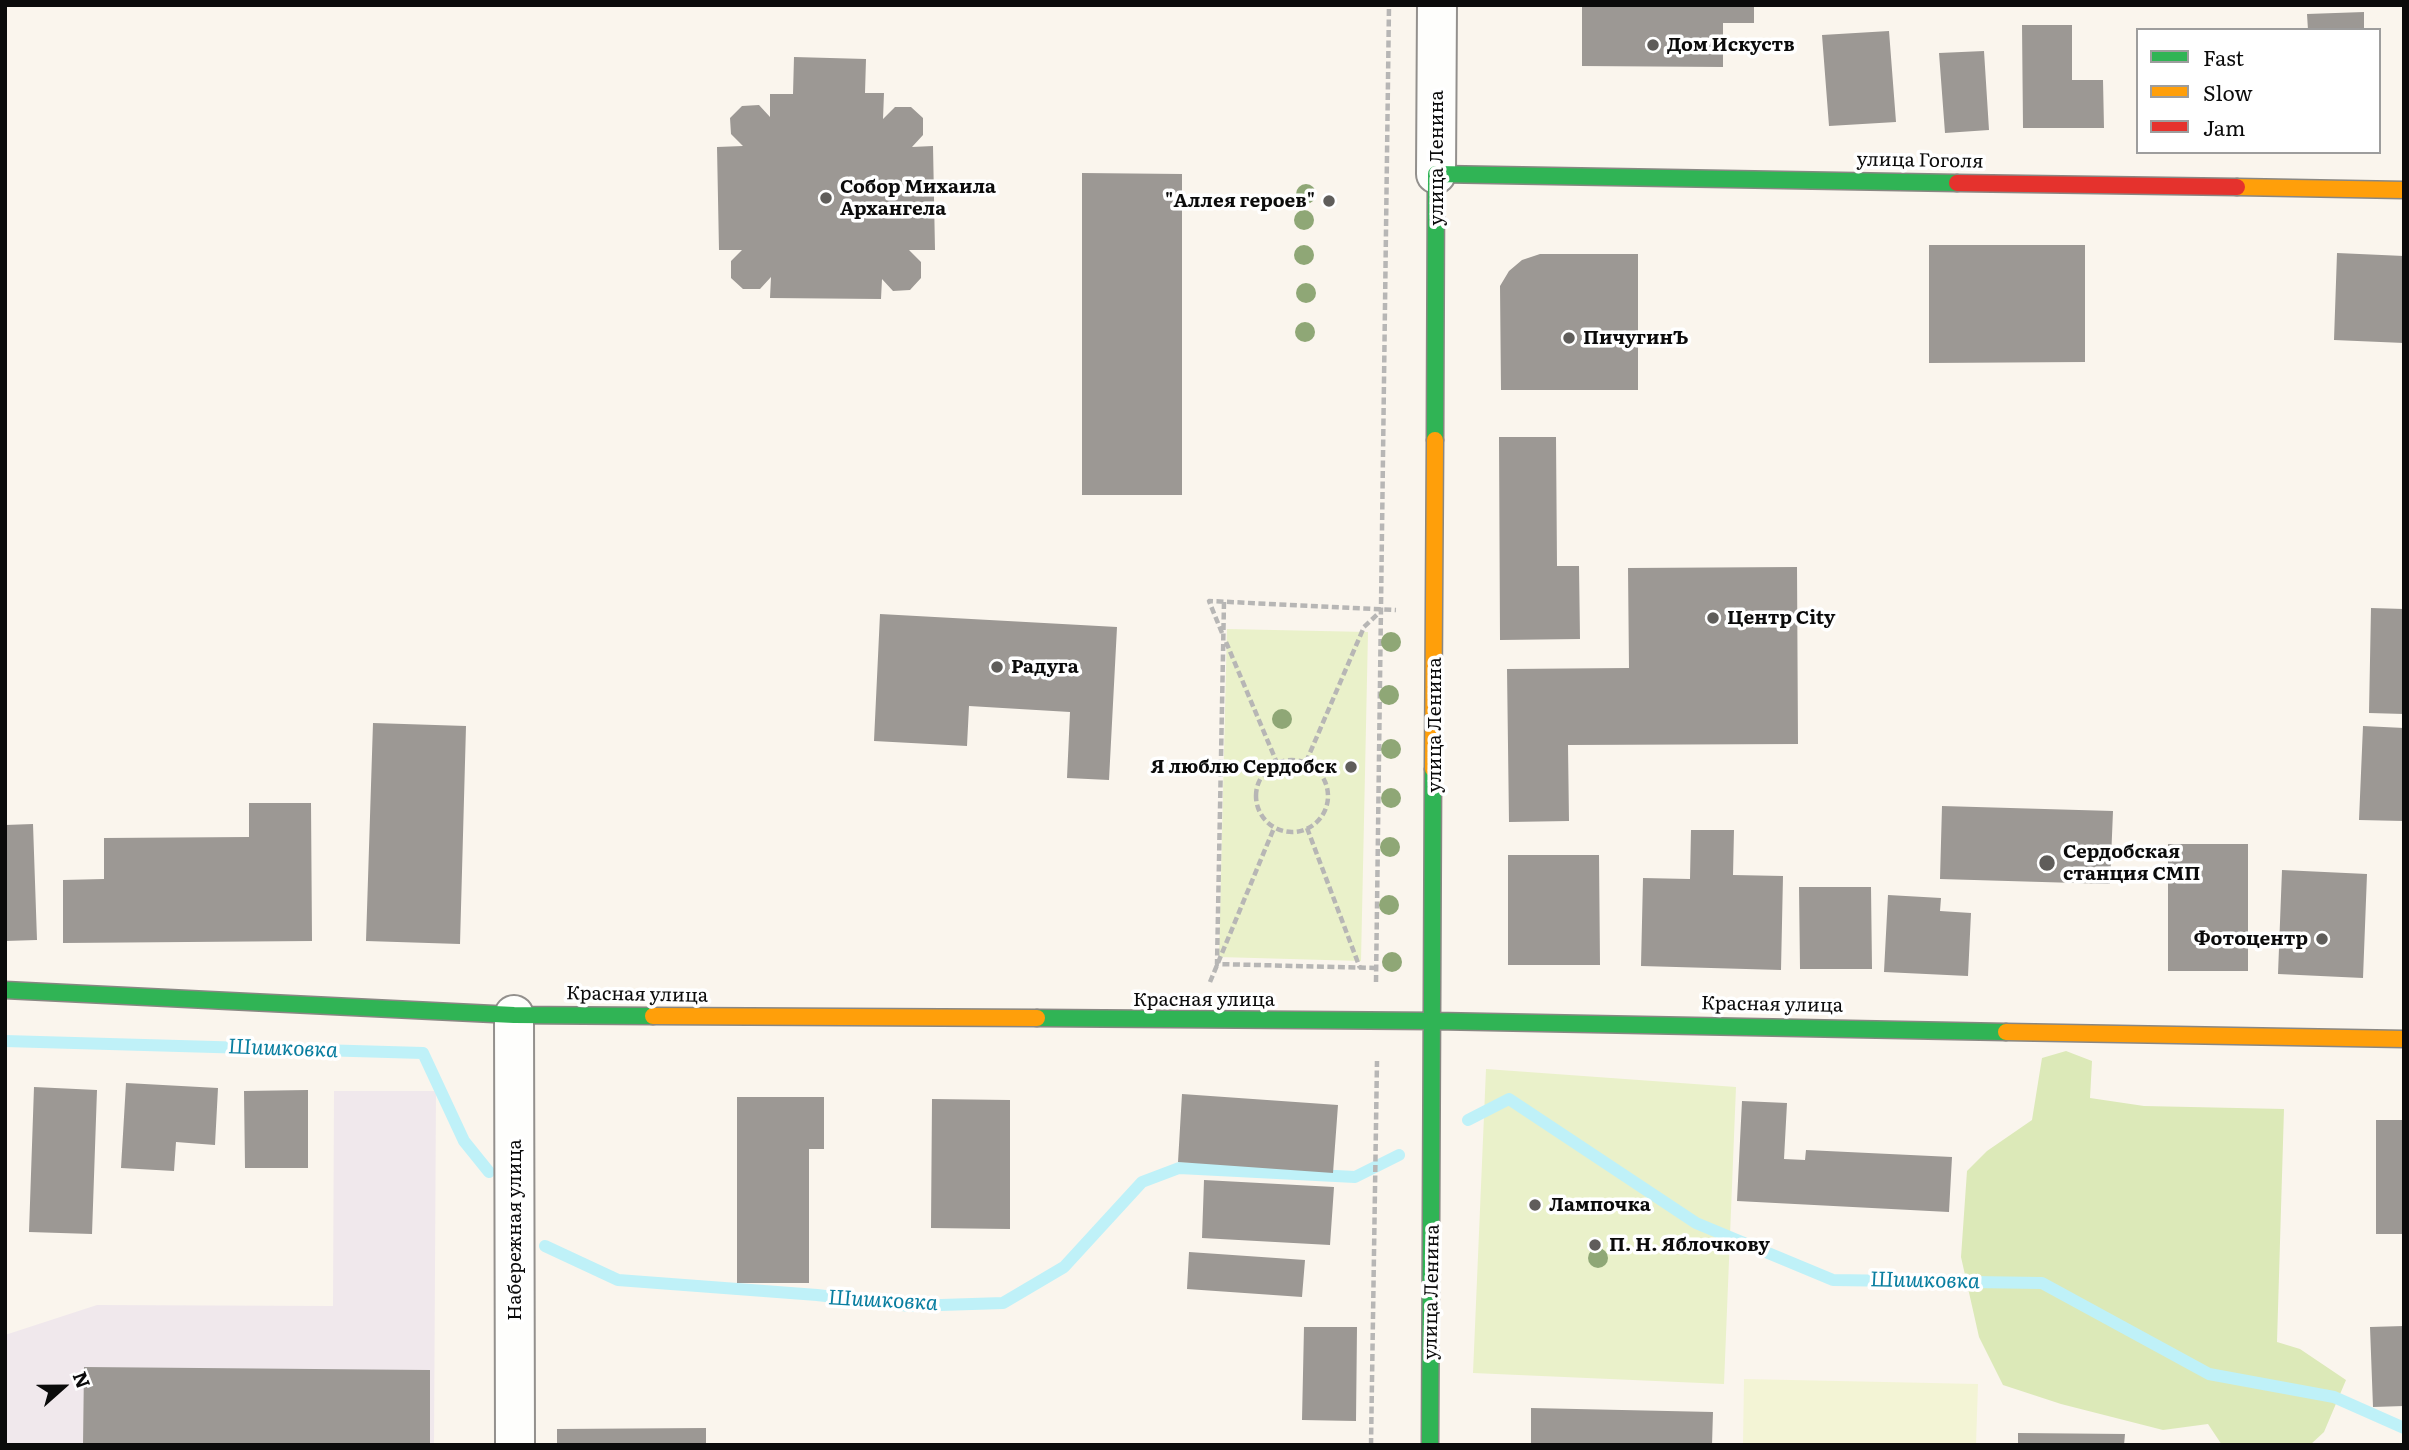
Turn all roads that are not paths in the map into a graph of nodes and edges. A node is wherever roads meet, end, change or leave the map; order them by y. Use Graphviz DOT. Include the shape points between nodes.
graph roads {
  1 [pos="1437,5"];
  2 [pos="1436,173"];
  3 [pos="2404,190"];
  4 [pos="5,990"];
  5 [pos="514,1015"];
  6 [pos="1435,1021"];
  7 [pos="2404,1039"];
  8 [pos="515,1445"];
  9 [pos="1430,1445"];
  1 -- 2 [label="street, улица Ленина"];
  2 -- 3 [label="street, улица Гоголя"];
  2 -- 6 [label="street, улица Ленина"];
  4 -- 5 [label="street, Красная улица"];
  5 -- 6 [label="street, Красная улица"];
  5 -- 8 [label="street, Набережная улица"];
  6 -- 7 [label="street, Красная улица"];
  6 -- 9 [label="street, улица Ленина"];
}
